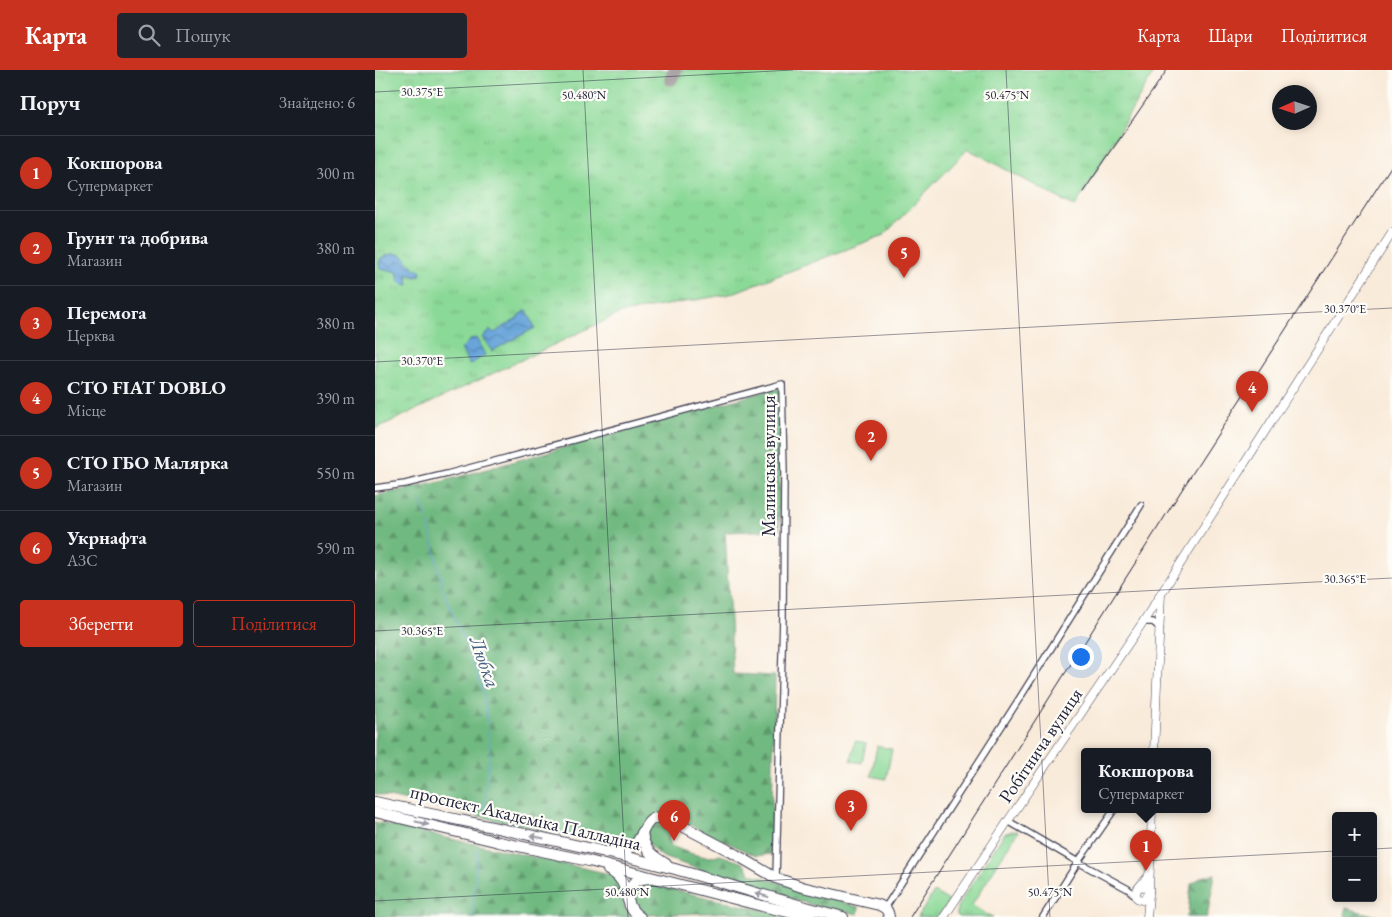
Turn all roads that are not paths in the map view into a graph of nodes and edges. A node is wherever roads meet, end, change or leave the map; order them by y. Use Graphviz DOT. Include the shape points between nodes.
graph roads {
  1 [pos="1392,233"];
  2 [pos="375,488"];
  3 [pos="1141,505"];
  4 [pos="1161,591"];
  5 [pos="1143,622"];
  6 [pos="1160,628"];
  7 [pos="1154,748"];
  8 [pos="375,802"];
  9 [pos="375,812"];
  10 [pos="1112,813"];
  11 [pos="1151,813"];
  12 [pos="1007,821"];
  13 [pos="642,833"];
  14 [pos="601,851"];
  15 [pos="589,861"];
  16 [pos="1078,862"];
  17 [pos="676,870"];
  18 [pos="1149,872"];
  19 [pos="657,878"];
  20 [pos="776,878"];
  21 [pos="1139,887"];
  22 [pos="1128,889"];
  23 [pos="1149,893"];
  24 [pos="627,895"];
  25 [pos="1138,898"];
  26 [pos="887,912"];
  27 [pos="1147,913"];
  28 [pos="947,915"];
  29 [pos="640,917"];
  30 [pos="811,917"];
  31 [pos="843,917"];
  32 [pos="1043,917"];
  1 -- 4 [label="street, Робітнича вулиця"];
  2 -- 20 [label="street, Малинська вулиця" via="447,474 782,384 783,616"];
  3 -- 26 [label="street"];
  4 -- 5 [label="street, Робітнича вулиця"];
  4 -- 6 [label="street"];
  5 -- 6 [label="street" via="1153,622"];
  5 -- 12 [label="street, Робітнича вулиця"];
  6 -- 7 [label="street"];
  14 -- 8 [label="highway, проспект Академіка Палладіна, one-way"];
  9 -- 15 [label="highway, проспект Академіка Палладіна, one-way"];
  10 -- 16 [label="street"];
  11 -- 18 [label="street"];
  12 -- 16 [label="street"];
  12 -- 28 [label="street, Робітнича вулиця"];
  13 -- 14 [label="highway" via="630,848"];
  13 -- 17 [label="highway" via="649,852"];
  13 -- 20 [label="highway" via="650,820 660,816 667,818"];
  14 -- 17 [label="highway, проспект Академіка Палладіна"];
  15 -- 19 [label="highway, проспект Академіка Палладіна"];
  15 -- 24 [label="highway" via="615,873"];
  16 -- 22 [label="street"];
  16 -- 32 [label="street"];
  31 -- 17 [label="highway, проспект Академіка Палладіна, one-way"];
  18 -- 21 [label="street"];
  18 -- 23 [label="street"];
  19 -- 24 [label="highway" via="638,880"];
  19 -- 30 [label="highway, проспект Академіка Палладіна"];
  20 -- 26 [label="highway" via="867,902"];
  21 -- 22 [label="street"];
  21 -- 23 [label="street" via="1147,888"];
  21 -- 25 [label="street" via="1136,890"];
  22 -- 25 [label="street"];
  23 -- 25 [label="street" via="1145,899"];
  23 -- 27 [label="street"];
  24 -- 29 [label="highway" via="631,908"];
  25 -- 27 [label="street"];
}
